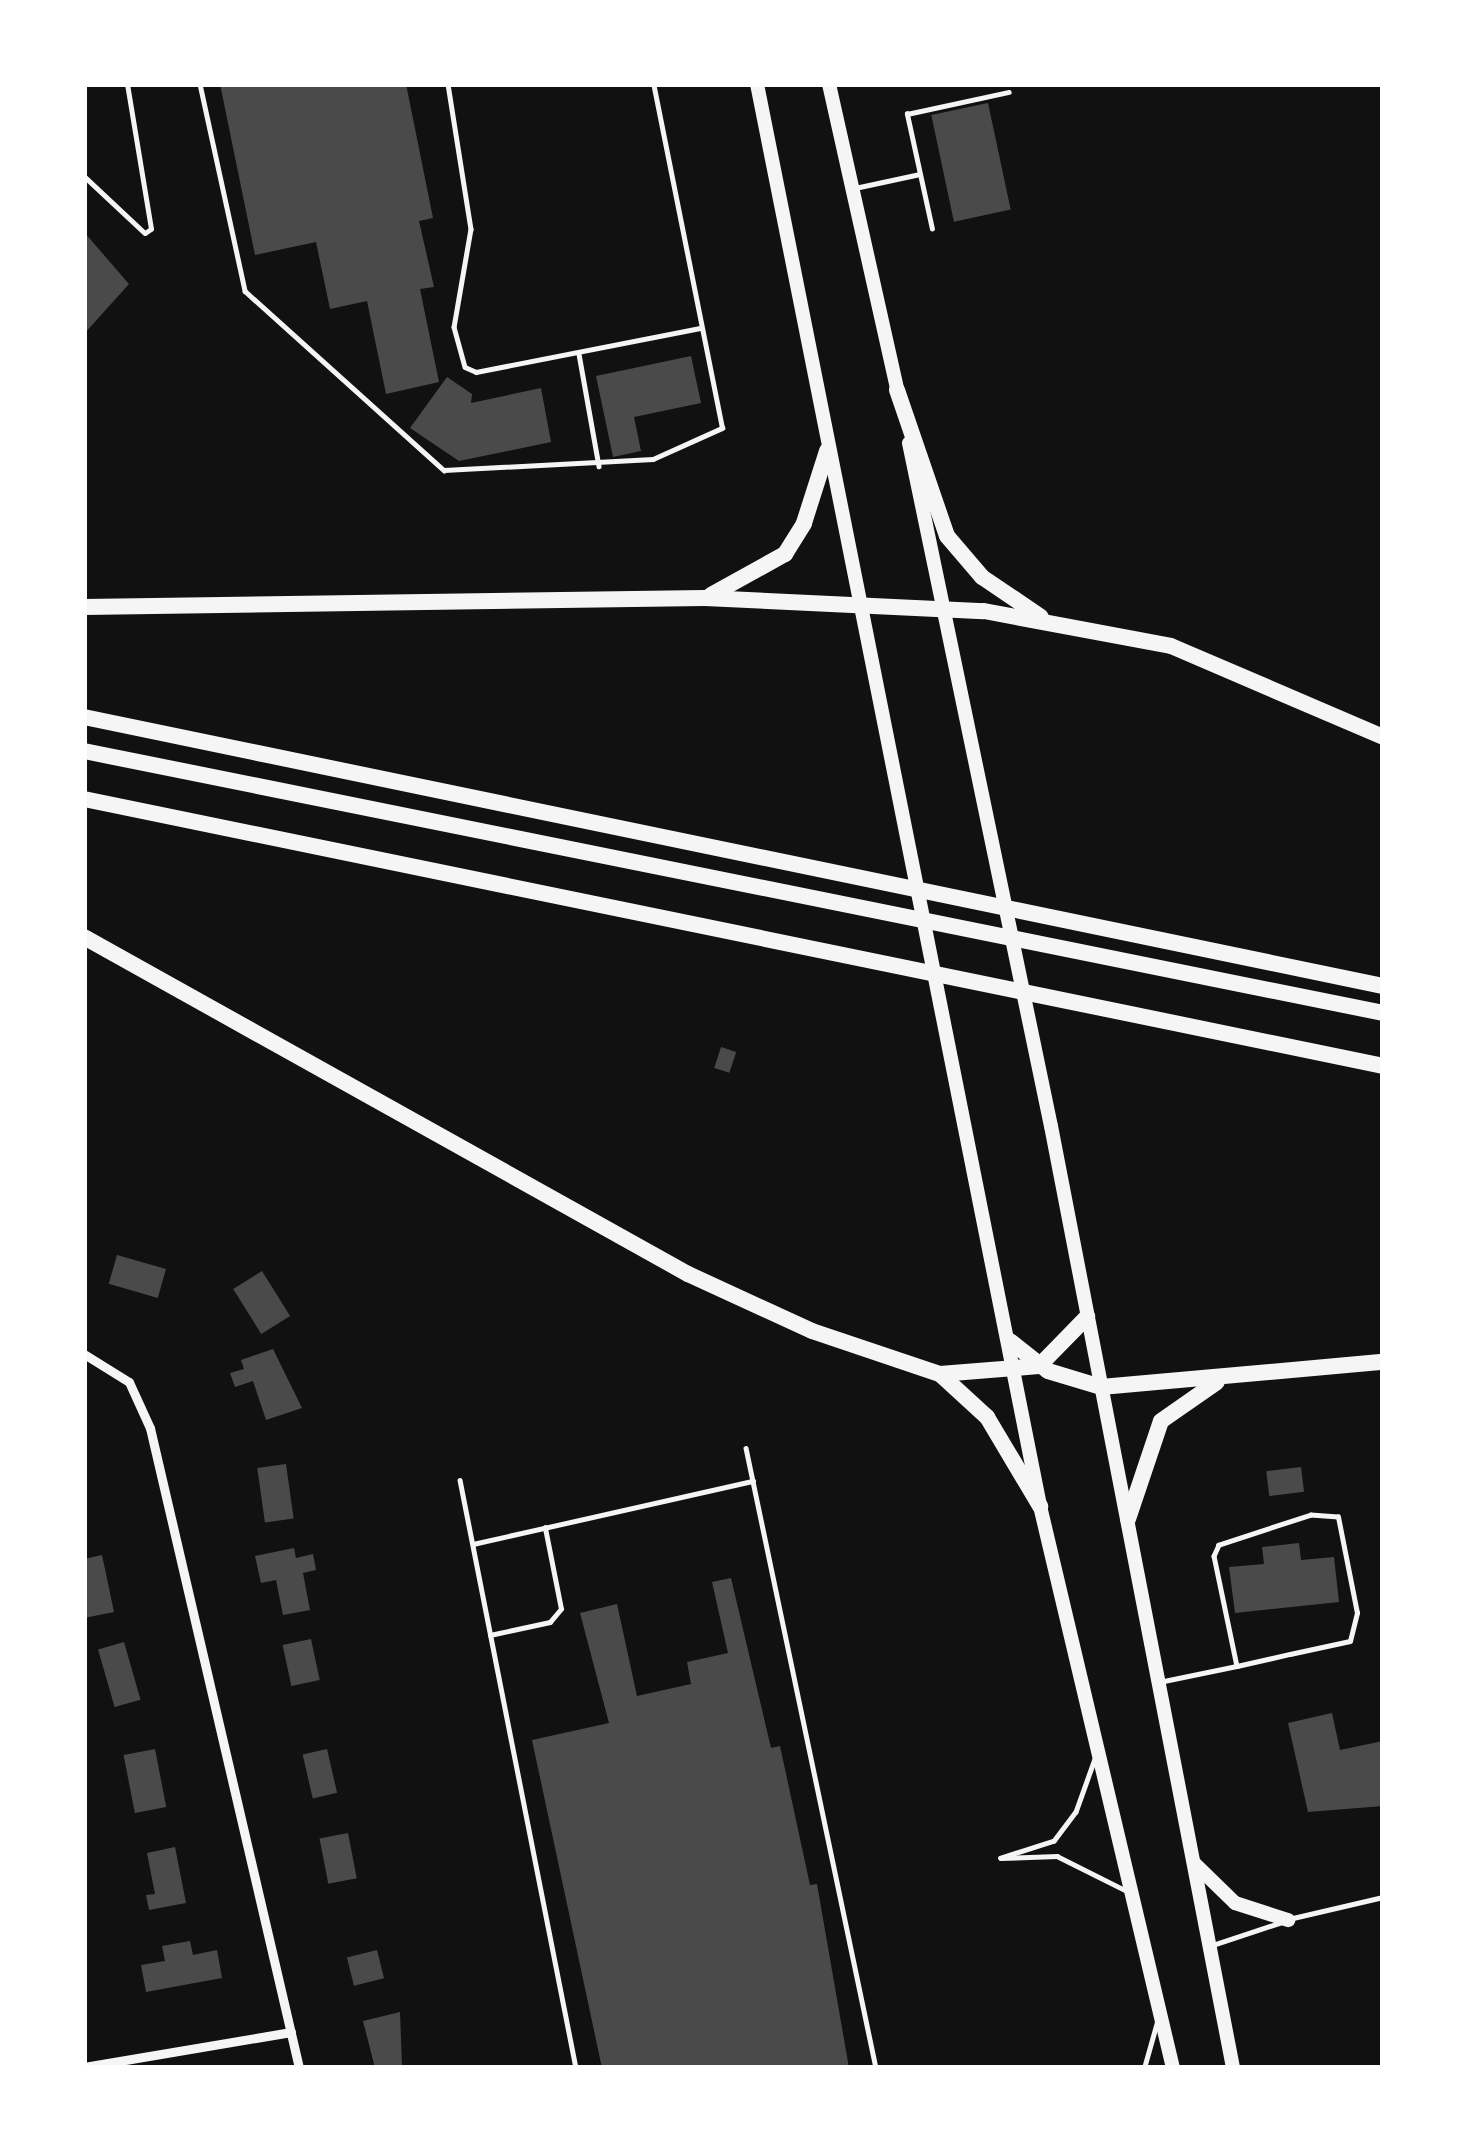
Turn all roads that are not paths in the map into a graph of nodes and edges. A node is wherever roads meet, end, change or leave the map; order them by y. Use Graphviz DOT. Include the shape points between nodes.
graph roads {
  1 [pos="127,84"];
  2 [pos="200,84"];
  3 [pos="448,84"];
  4 [pos="653,84"];
  5 [pos="757,84"];
  6 [pos="829,84"];
  7 [pos="1009,92"];
  8 [pos="920,174"];
  9 [pos="84,176"];
  10 [pos="853,189"];
  11 [pos="932,230"];
  12 [pos="702,327"];
  13 [pos="578,352"];
  14 [pos="897,390"];
  15 [pos="827,451"];
  16 [pos="598,466"];
  17 [pos="705,598"];
  18 [pos="84,607"];
  19 [pos="861,607"];
  20 [pos="944,611"];
  21 [pos="1047,620"];
  22 [pos="84,717"];
  23 [pos="1383,737"];
  24 [pos="84,751"];
  25 [pos="84,799"];
  26 [pos="84,937"];
  27 [pos="1383,986"];
  28 [pos="1383,1013"];
  29 [pos="1383,1066"];
  30 [pos="1087,1317"];
  31 [pos="1010,1341"];
  32 [pos="84,1354"];
  33 [pos="1383,1362"];
  34 [pos="1039,1366"];
  35 [pos="1016,1371"];
  36 [pos="940,1375"];
  37 [pos="1226,1378"];
  38 [pos="1101,1387"];
  39 [pos="746,1448"];
  40 [pos="460,1480"];
  41 [pos="753,1481"];
  42 [pos="1040,1505"];
  43 [pos="1128,1520"];
  44 [pos="545,1528"];
  45 [pos="473,1544"];
  46 [pos="490,1635"];
  47 [pos="1237,1666"];
  48 [pos="1159,1682"];
  49 [pos="1097,1753"];
  50 [pos="1192,1860"];
  51 [pos="1131,1895"];
  52 [pos="1383,1897"];
  53 [pos="1288,1920"];
  54 [pos="1208,1946"];
  55 [pos="1159,2011"];
  56 [pos="291,2032"];
  57 [pos="84,2067"];
  58 [pos="299,2068"];
  59 [pos="576,2068"];
  60 [pos="876,2068"];
  61 [pos="1144,2068"];
  62 [pos="1173,2068"];
  63 [pos="1233,2068"];
  1 -- 9 [label="lane" via="151,229 145,233"];
  2 -- 16 [label="lane" via="245,291 444,470"];
  3 -- 13 [label="lane" via="471,229 454,327 465,367 476,372"];
  4 -- 12 [label="lane"];
  5 -- 15 [label="main road"];
  6 -- 10 [label="main road"];
  7 -- 8 [label="lane" via="907,114"];
  8 -- 10 [label="lane"];
  8 -- 11 [label="lane"];
  10 -- 14 [label="main road"];
  12 -- 13 [label="lane"];
  12 -- 16 [label="lane" via="722,428 653,459"];
  13 -- 16 [label="lane"];
  14 -- 20 [label="main road"];
  14 -- 21 [label="highway" via="947,536 982,578"];
  15 -- 17 [label="highway" via="785,554"];
  15 -- 19 [label="main road"];
  17 -- 18 [label="highway"];
  17 -- 19 [label="highway"];
  19 -- 20 [label="highway"];
  19 -- 31 [label="main road"];
  20 -- 21 [label="highway"];
  20 -- 30 [label="main road"];
  21 -- 23 [label="highway" via="1204,658"];
  22 -- 27 [label="highway"];
  24 -- 28 [label="highway"];
  25 -- 29 [label="highway"];
  26 -- 36 [label="highway" via="688,1274 812,1331"];
  30 -- 34 [label="highway"];
  30 -- 38 [label="main road"];
  31 -- 34 [label="highway"];
  31 -- 35 [label="main road"];
  32 -- 56 [label="street" via="129,1382 150,1428"];
  33 -- 37 [label="highway"];
  34 -- 35 [label="highway"];
  34 -- 38 [label="highway"];
  35 -- 36 [label="highway"];
  35 -- 42 [label="main road"];
  36 -- 42 [label="highway" via="987,1417"];
  37 -- 38 [label="highway"];
  37 -- 43 [label="highway" via="1161,1421"];
  38 -- 43 [label="main road"];
  39 -- 41 [label="lane"];
  40 -- 45 [label="lane"];
  41 -- 44 [label="lane"];
  41 -- 60 [label="lane"];
  42 -- 49 [label="main road"];
  43 -- 48 [label="main road"];
  44 -- 45 [label="lane"];
  44 -- 46 [label="lane" via="562,1609 550,1622"];
  45 -- 46 [label="lane"];
  46 -- 59 [label="lane"];
  47 -- 47 [label="lane" via="1357,1633 1338,1517 1311,1515 1219,1545 1214,1556"];
  47 -- 48 [label="lane"];
  48 -- 50 [label="main road"];
  49 -- 51 [label="main road"];
  49 -- 51 [label="lane" via="1076,1812 1054,1841 1001,1858 1058,1856"];
  50 -- 53 [label="main road" via="1234,1903"];
  50 -- 54 [label="main road"];
  51 -- 55 [label="main road"];
  52 -- 53 [label="lane"];
  53 -- 54 [label="lane"];
  54 -- 63 [label="main road"];
  55 -- 61 [label="lane"];
  55 -- 62 [label="main road"];
  56 -- 57 [label="street"];
  56 -- 58 [label="street"];
}
